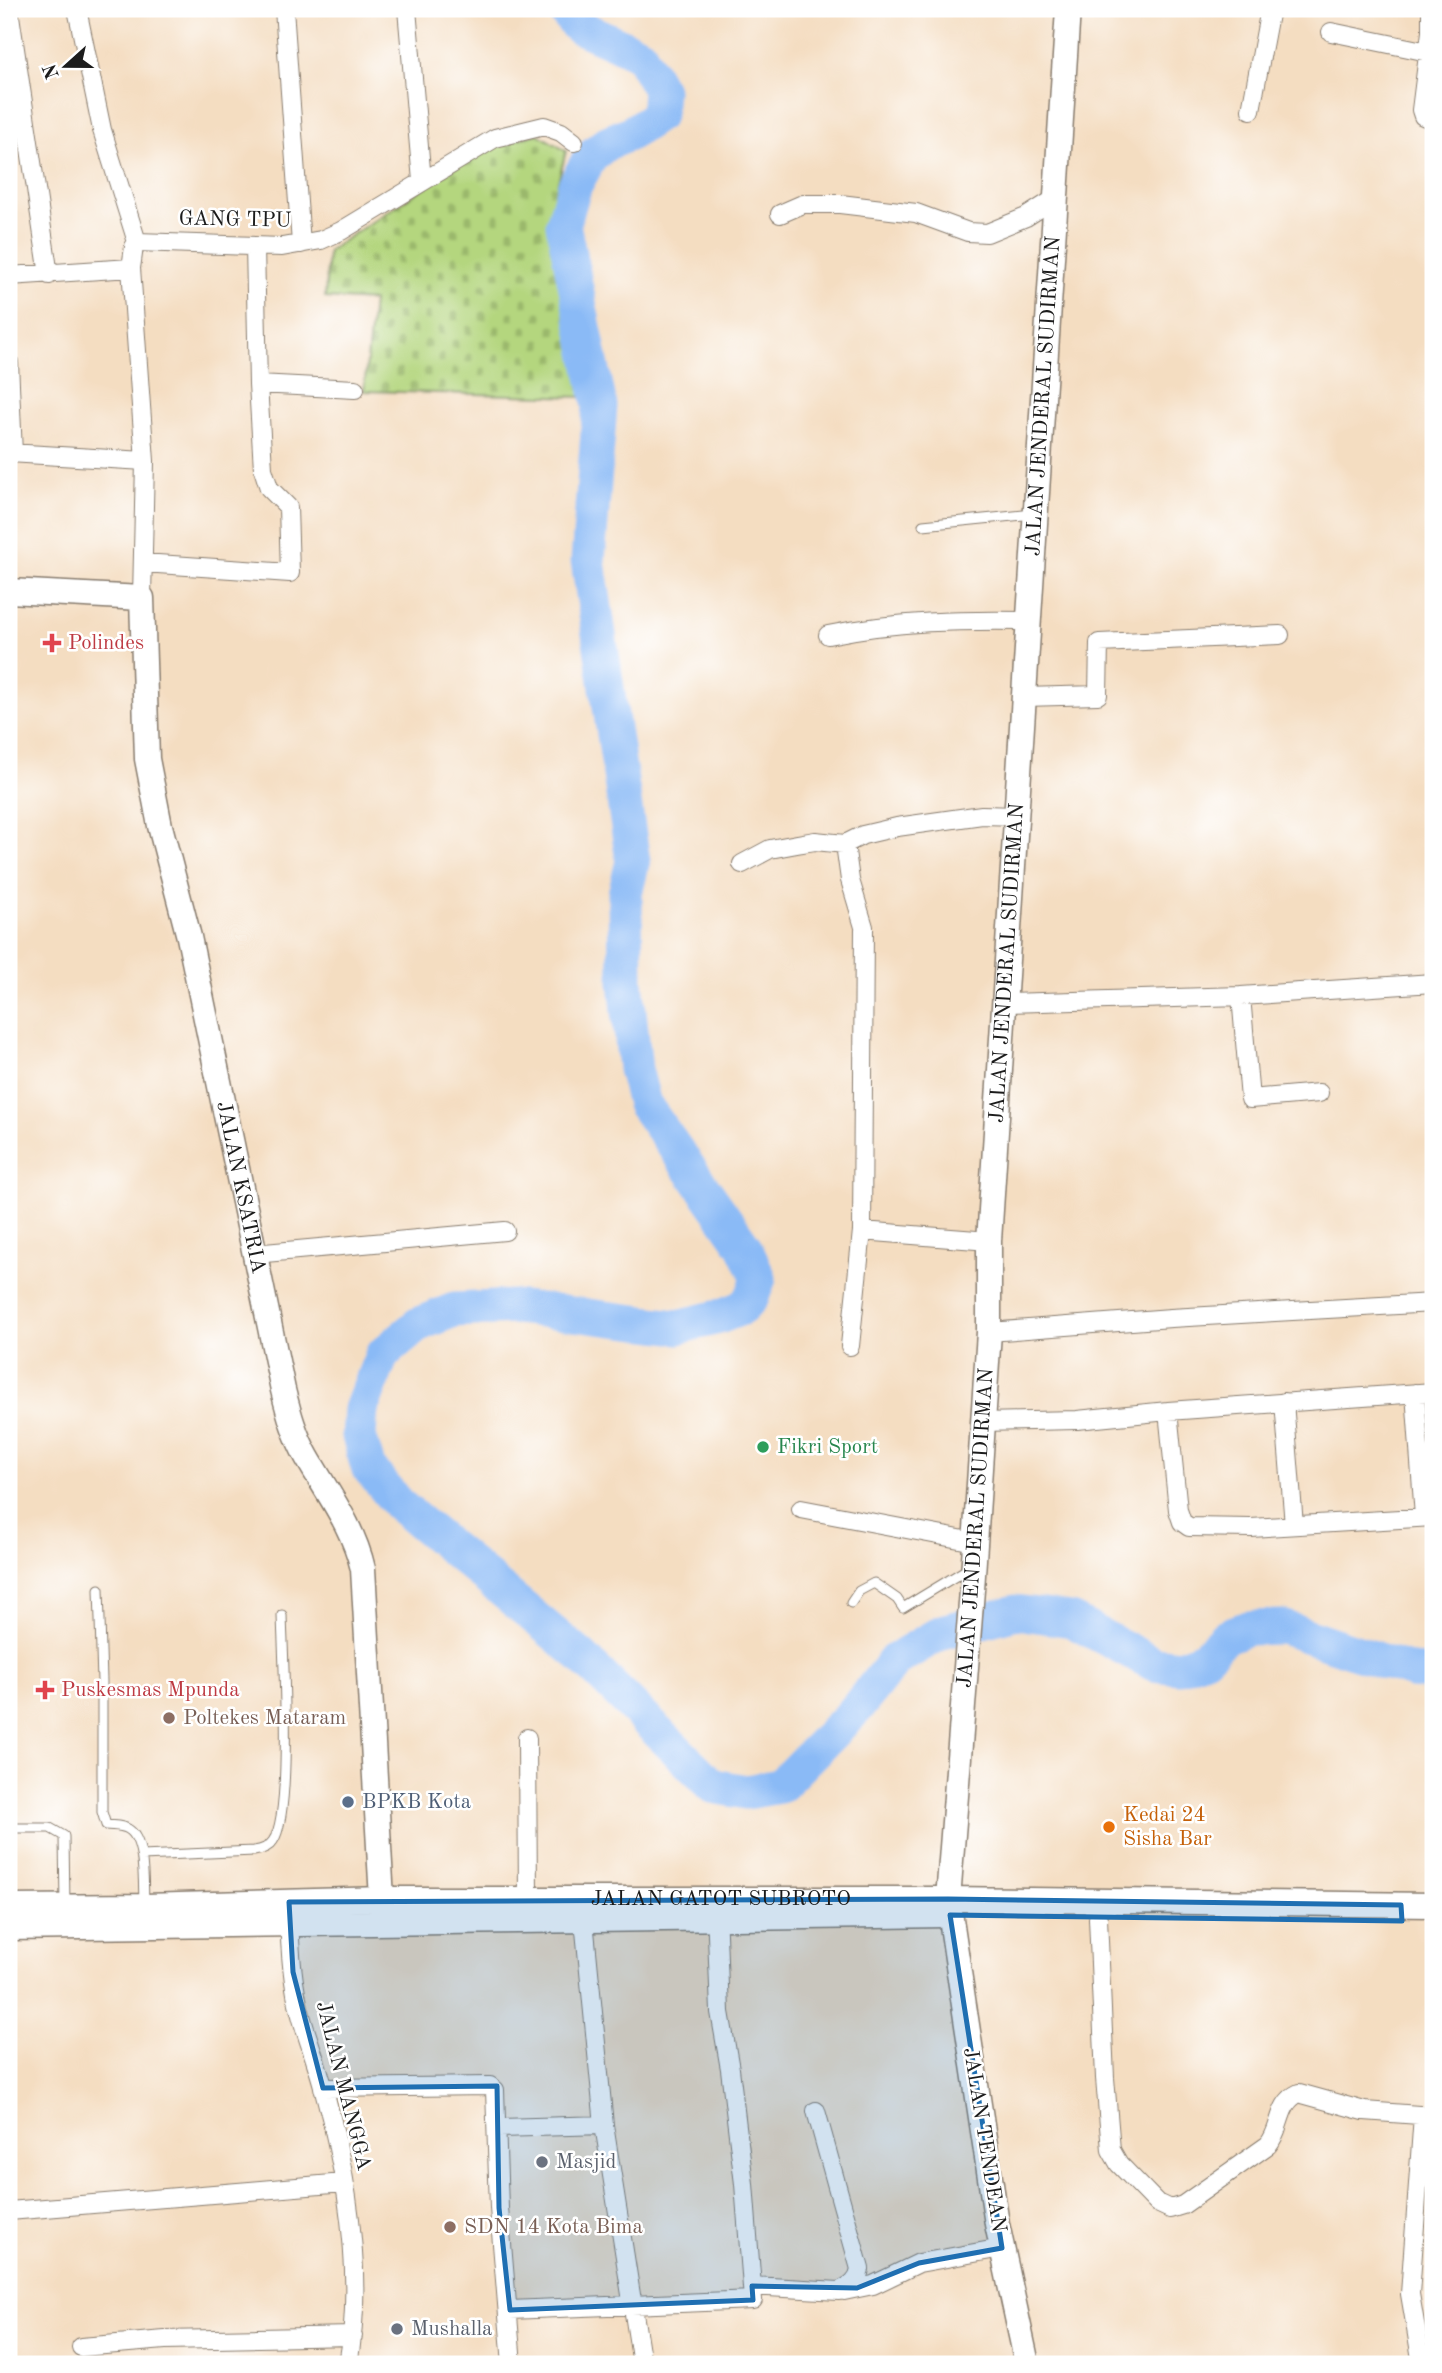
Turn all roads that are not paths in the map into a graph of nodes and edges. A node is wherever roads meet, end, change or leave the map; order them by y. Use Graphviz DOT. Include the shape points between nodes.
graph roads {
  1 [pos="9,9"];
  2 [pos="77,9"];
  3 [pos="284,9"];
  4 [pos="407,9"];
  5 [pos="1069,9"];
  6 [pos="1270,9"];
  7 [pos="1431,9"];
  8 [pos="1331,32"];
  9 [pos="1431,53"];
  10 [pos="1251,110"];
  11 [pos="1433,120"];
  12 [pos="574,142"];
  13 [pos="422,181"];
  14 [pos="1056,198"];
  15 [pos="780,214"];
  16 [pos="137,242"];
  17 [pos="301,244"];
  18 [pos="255,246"];
  19 [pos="131,268"];
  20 [pos="49,275"];
  21 [pos="9,276"];
  22 [pos="9,362"];
  23 [pos="258,384"];
  24 [pos="355,389"];
  25 [pos="11,454"];
  26 [pos="145,461"];
  27 [pos="1036,514"];
  28 [pos="923,525"];
  29 [pos="143,563"];
  30 [pos="9,592"];
  31 [pos="142,598"];
  32 [pos="1029,621"];
  33 [pos="828,635"];
  34 [pos="1280,635"];
  35 [pos="1024,697"];
  36 [pos="1017,816"];
  37 [pos="845,844"];
  38 [pos="742,864"];
  39 [pos="1433,983"];
  40 [pos="1241,996"];
  41 [pos="1005,1003"];
  42 [pos="1319,1093"];
  43 [pos="505,1231"];
  44 [pos="862,1231"];
  45 [pos="989,1241"];
  46 [pos="254,1254"];
  47 [pos="1433,1303"];
  48 [pos="989,1332"];
  49 [pos="850,1346"];
  50 [pos="1424,1392"];
  51 [pos="1284,1402"];
  52 [pos="1168,1410"];
  53 [pos="982,1422"];
  54 [pos="801,1509"];
  55 [pos="1428,1517"];
  56 [pos="1294,1525"];
  57 [pos="974,1553"];
  58 [pos="99,1589"];
  59 [pos="851,1603"];
  60 [pos="282,1615"];
  61 [pos="527,1738"];
  62 [pos="9,1828"];
  63 [pos="142,1856"];
  64 [pos="382,1899"];
  65 [pos="528,1899"];
  66 [pos="1433,1905"];
  67 [pos="65,1906"];
  68 [pos="145,1906"];
  69 [pos="9,1907"];
  70 [pos="949,1907"];
  71 [pos="583,1909"];
  72 [pos="716,1910"];
  73 [pos="289,1913"];
  74 [pos="1401,1913"];
  75 [pos="1098,1918"];
  76 [pos="1433,1921"];
  77 [pos="9,1928"];
  78 [pos="323,2088"];
  79 [pos="816,2110"];
  80 [pos="1428,2115"];
  81 [pos="604,2125"];
  82 [pos="497,2128"];
  83 [pos="344,2183"];
  84 [pos="9,2211"];
  85 [pos="1002,2248"];
  86 [pos="752,2286"];
  87 [pos="839,2291"];
  88 [pos="631,2304"];
  89 [pos="510,2310"];
  90 [pos="353,2336"];
  91 [pos="81,2347"];
  92 [pos="1024,2363"];
  93 [pos="348,2364"];
  94 [pos="512,2364"];
  95 [pos="642,2364"];
  96 [pos="1422,2364"];
  1 -- 20 [label="street"];
  2 -- 16 [label="street" via="102,130"];
  3 -- 17 [label="street"];
  4 -- 13 [label="street"];
  5 -- 14 [label="street, JALAN JENDERAL SUDIRMAN"];
  6 -- 10 [label="street"];
  7 -- 9 [label="street"];
  8 -- 9 [label="street"];
  9 -- 11 [label="street" via="1421,114"];
  12 -- 13 [label="street, GANG TPU" via="544,125 495,138"];
  13 -- 17 [label="street, GANG TPU" via="341,231"];
  14 -- 15 [label="street" via="988,233 968,232 916,213 840,205 803,204"];
  14 -- 27 [label="street, JALAN JENDERAL SUDIRMAN"];
  16 -- 18 [label="street, GANG TPU"];
  16 -- 19 [label="street"];
  17 -- 18 [label="street, GANG TPU"];
  18 -- 23 [label="street"];
  19 -- 20 [label="street"];
  19 -- 26 [label="street"];
  20 -- 21 [label="street"];
  22 -- 25 [label="street"];
  23 -- 24 [label="street"];
  23 -- 29 [label="street" via="263,469 269,488 288,507 290,573"];
  25 -- 26 [label="street"];
  26 -- 29 [label="street"];
  27 -- 28 [label="lane"];
  27 -- 32 [label="street, JALAN JENDERAL SUDIRMAN"];
  29 -- 31 [label="street"];
  30 -- 31 [label="street"];
  31 -- 46 [label="street, JALAN KSATRIA" via="147,758"];
  32 -- 33 [label="street" via="947,620"];
  32 -- 35 [label="street, JALAN JENDERAL SUDIRMAN"];
  34 -- 35 [label="street" via="1099,643 1098,695"];
  35 -- 36 [label="street, JALAN JENDERAL SUDIRMAN"];
  36 -- 37 [label="street" via="982,815 897,827"];
  36 -- 41 [label="street, JALAN JENDERAL SUDIRMAN"];
  37 -- 38 [label="street" via="814,841 770,849"];
  37 -- 44 [label="street" via="864,927"];
  39 -- 40 [label="street"];
  40 -- 41 [label="street"];
  40 -- 42 [label="street" via="1250,1099"];
  41 -- 45 [label="street, JALAN JENDERAL SUDIRMAN"];
  43 -- 46 [label="street"];
  44 -- 45 [label="street"];
  44 -- 49 [label="street"];
  45 -- 48 [label="street, JALAN JENDERAL SUDIRMAN"];
  46 -- 64 [label="street, JALAN KSATRIA" via="293,1429 349,1526 363,1569"];
  47 -- 48 [label="street"];
  48 -- 53 [label="street, JALAN JENDERAL SUDIRMAN"];
  50 -- 51 [label="street"];
  50 -- 55 [label="street"];
  51 -- 52 [label="street"];
  51 -- 56 [label="street"];
  52 -- 53 [label="street" via="1077,1420"];
  52 -- 56 [label="street" via="1176,1497 1185,1525"];
  53 -- 57 [label="street, JALAN JENDERAL SUDIRMAN"];
  54 -- 57 [label="street"];
  55 -- 56 [label="street"];
  57 -- 59 [label="lane" via="903,1608 874,1583 859,1591"];
  57 -- 70 [label="street, JALAN JENDERAL SUDIRMAN"];
  58 -- 63 [label="lane" via="103,1819 108,1826 127,1828 135,1835"];
  60 -- 63 [label="lane" via="283,1799 274,1840 254,1851"];
  61 -- 65 [label="street"];
  62 -- 67 [label="lane" via="50,1828 64,1836"];
  63 -- 68 [label="lane"];
  64 -- 65 [label="street, JALAN GATOT SUBROTO"];
  64 -- 73 [label="street, JALAN GATOT SUBROTO"];
  65 -- 71 [label="street, JALAN GATOT SUBROTO"];
  66 -- 74 [label="street, JALAN GATOT SUBROTO"];
  67 -- 68 [label="street, JALAN GATOT SUBROTO"];
  67 -- 69 [label="street, JALAN GATOT SUBROTO"];
  68 -- 73 [label="street, JALAN GATOT SUBROTO"];
  70 -- 72 [label="street, JALAN GATOT SUBROTO"];
  70 -- 74 [label="street, JALAN GATOT SUBROTO"];
  70 -- 75 [label="street, JALAN GATOT SUBROTO"];
  70 -- 85 [label="street, JALAN TENDEAN"];
  71 -- 72 [label="street, JALAN GATOT SUBROTO"];
  71 -- 73 [label="street, JALAN GATOT SUBROTO"];
  71 -- 81 [label="street"];
  72 -- 86 [label="street" via="720,2012 744,2184"];
  73 -- 77 [label="street, JALAN GATOT SUBROTO"];
  73 -- 78 [label="street, JALAN MANGGA" via="301,2017"];
  74 -- 75 [label="street, JALAN GATOT SUBROTO"];
  74 -- 76 [label="street, JALAN GATOT SUBROTO"];
  75 -- 80 [label="street" via="1109,2140 1114,2158 1161,2206 1174,2209 1183,2205 1268,2145 1286,2101 1298,2093 1364,2111"];
  78 -- 82 [label="street" via="490,2086 497,2096"];
  78 -- 83 [label="street, JALAN MANGGA"];
  79 -- 87 [label="street" via="860,2269 856,2280"];
  80 -- 96 [label="street" via="1410,2294"];
  81 -- 82 [label="street"];
  81 -- 88 [label="street"];
  82 -- 89 [label="street" via="499,2208"];
  83 -- 84 [label="street"];
  83 -- 90 [label="street, JALAN MANGGA" via="355,2281"];
  85 -- 87 [label="street" via="919,2263 873,2285"];
  85 -- 92 [label="street, JALAN TENDEAN"];
  86 -- 87 [label="street"];
  86 -- 88 [label="street" via="753,2300"];
  88 -- 89 [label="street"];
  88 -- 95 [label="street"];
  89 -- 94 [label="street"];
  90 -- 91 [label="street" via="165,2340"];
  90 -- 93 [label="street, JALAN MANGGA"];
}
